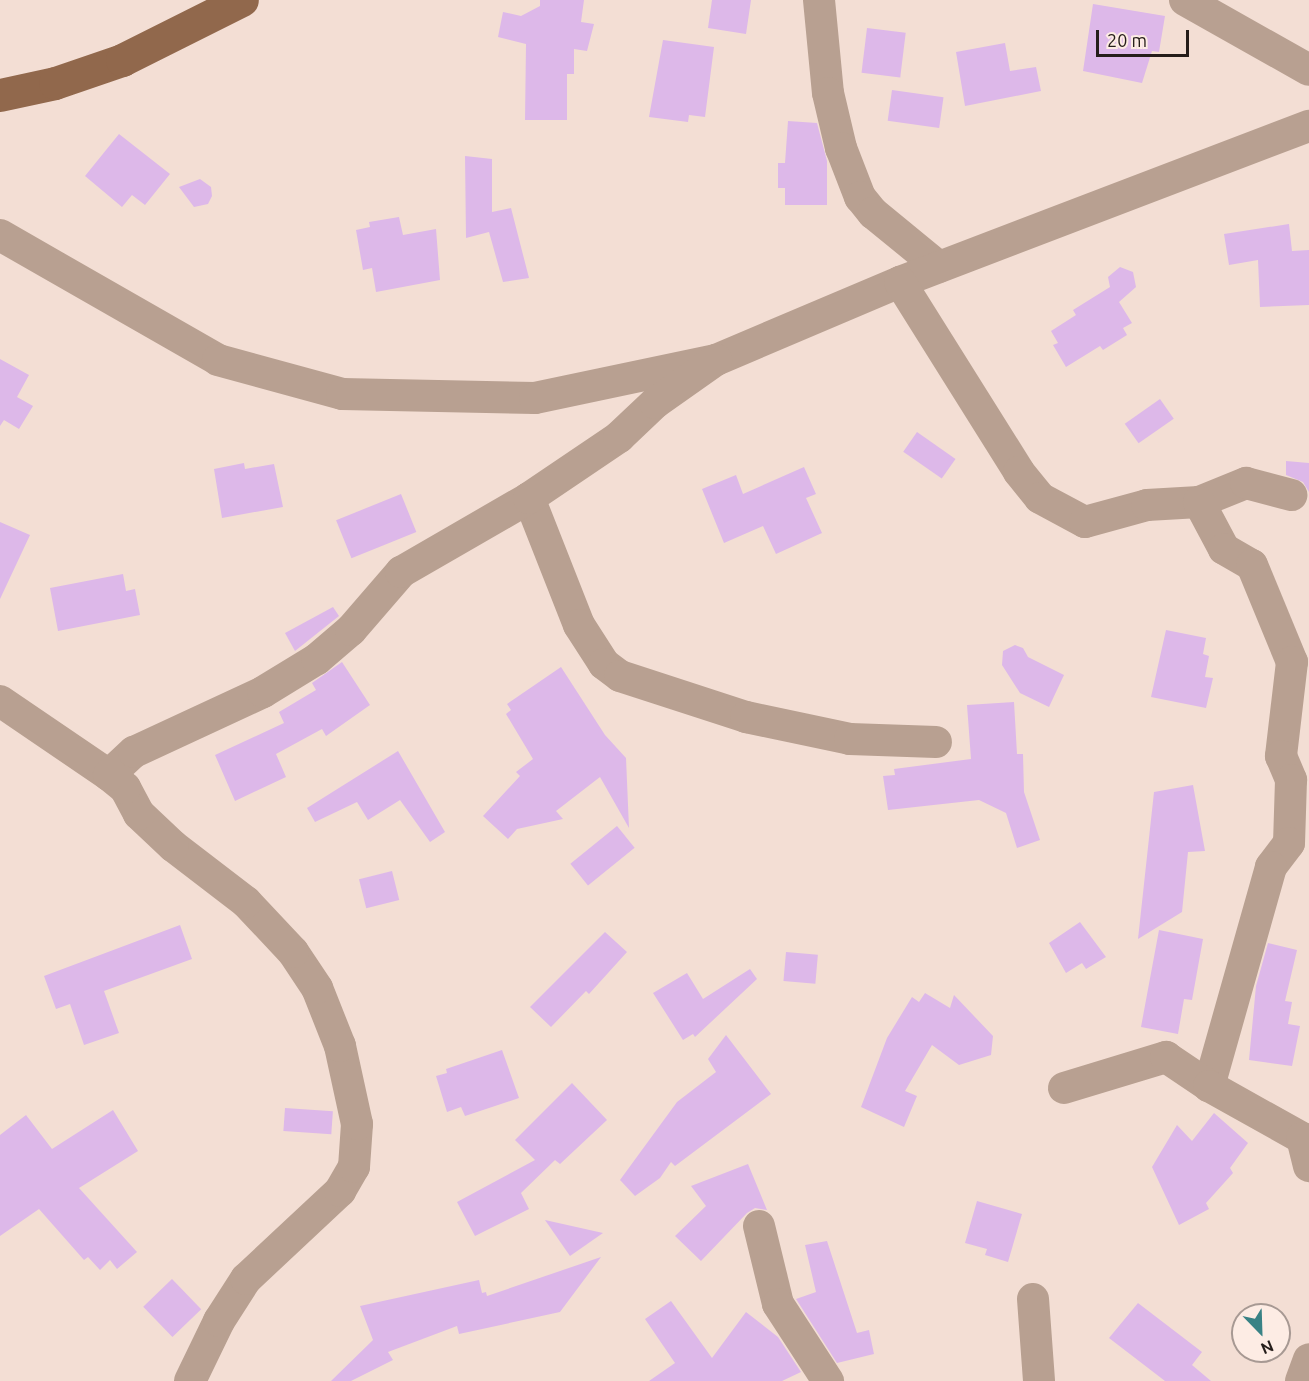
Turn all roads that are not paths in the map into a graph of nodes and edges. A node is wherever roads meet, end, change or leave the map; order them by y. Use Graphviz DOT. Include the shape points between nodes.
graph roads {
  1 [pos="242,0"];
  2 [pos="819,0"];
  3 [pos="1185,0"];
  4 [pos="1309,70"];
  5 [pos="0,96"];
  6 [pos="1309,126"];
  7 [pos="0,235"];
  8 [pos="939,267"];
  9 [pos="900,282"];
  10 [pos="716,360"];
  11 [pos="1291,495"];
  12 [pos="529,498"];
  13 [pos="1199,502"];
  14 [pos="0,701"];
  15 [pos="936,742"];
  16 [pos="109,775"];
  17 [pos="1209,1086"];
  18 [pos="1064,1088"];
  19 [pos="1309,1166"];
  20 [pos="759,1226"];
  21 [pos="1033,1299"];
  22 [pos="1309,1359"];
  23 [pos="190,1381"];
  24 [pos="828,1381"];
  25 [pos="1039,1381"];
  26 [pos="1301,1381"];
  1 -- 5 [label="main road" via="122,60 55,83"];
  2 -- 8 [label="street" via="828,93 853,182 873,213"];
  3 -- 4 [label="street"];
  6 -- 8 [label="street"];
  7 -- 10 [label="street" via="218,360 342,394 535,398"];
  8 -- 9 [label="street"];
  9 -- 10 [label="street"];
  9 -- 13 [label="street" via="1019,472 1040,498 1085,522 1147,505"];
  10 -- 12 [label="street" via="655,403 619,437"];
  11 -- 13 [label="street" via="1246,483"];
  12 -- 15 [label="street" via="579,625 604,664 620,676 746,717 850,739"];
  12 -- 16 [label="street" via="401,572 351,630 317,659 263,692 134,752"];
  13 -- 17 [label="street" via="1224,549 1252,566 1292,662 1281,756 1291,780 1289,843 1271,867"];
  14 -- 16 [label="street"];
  16 -- 23 [label="street" via="125,788 140,814 173,846 246,902 293,952 317,988 340,1046 357,1124 354,1167 340,1191 246,1279 219,1321"];
  17 -- 18 [label="street" via="1166,1057"];
  17 -- 19 [label="street" via="1302,1138"];
  20 -- 24 [label="street" via="778,1304"];
  21 -- 25 [label="street"];
  22 -- 26 [label="street"];
}
